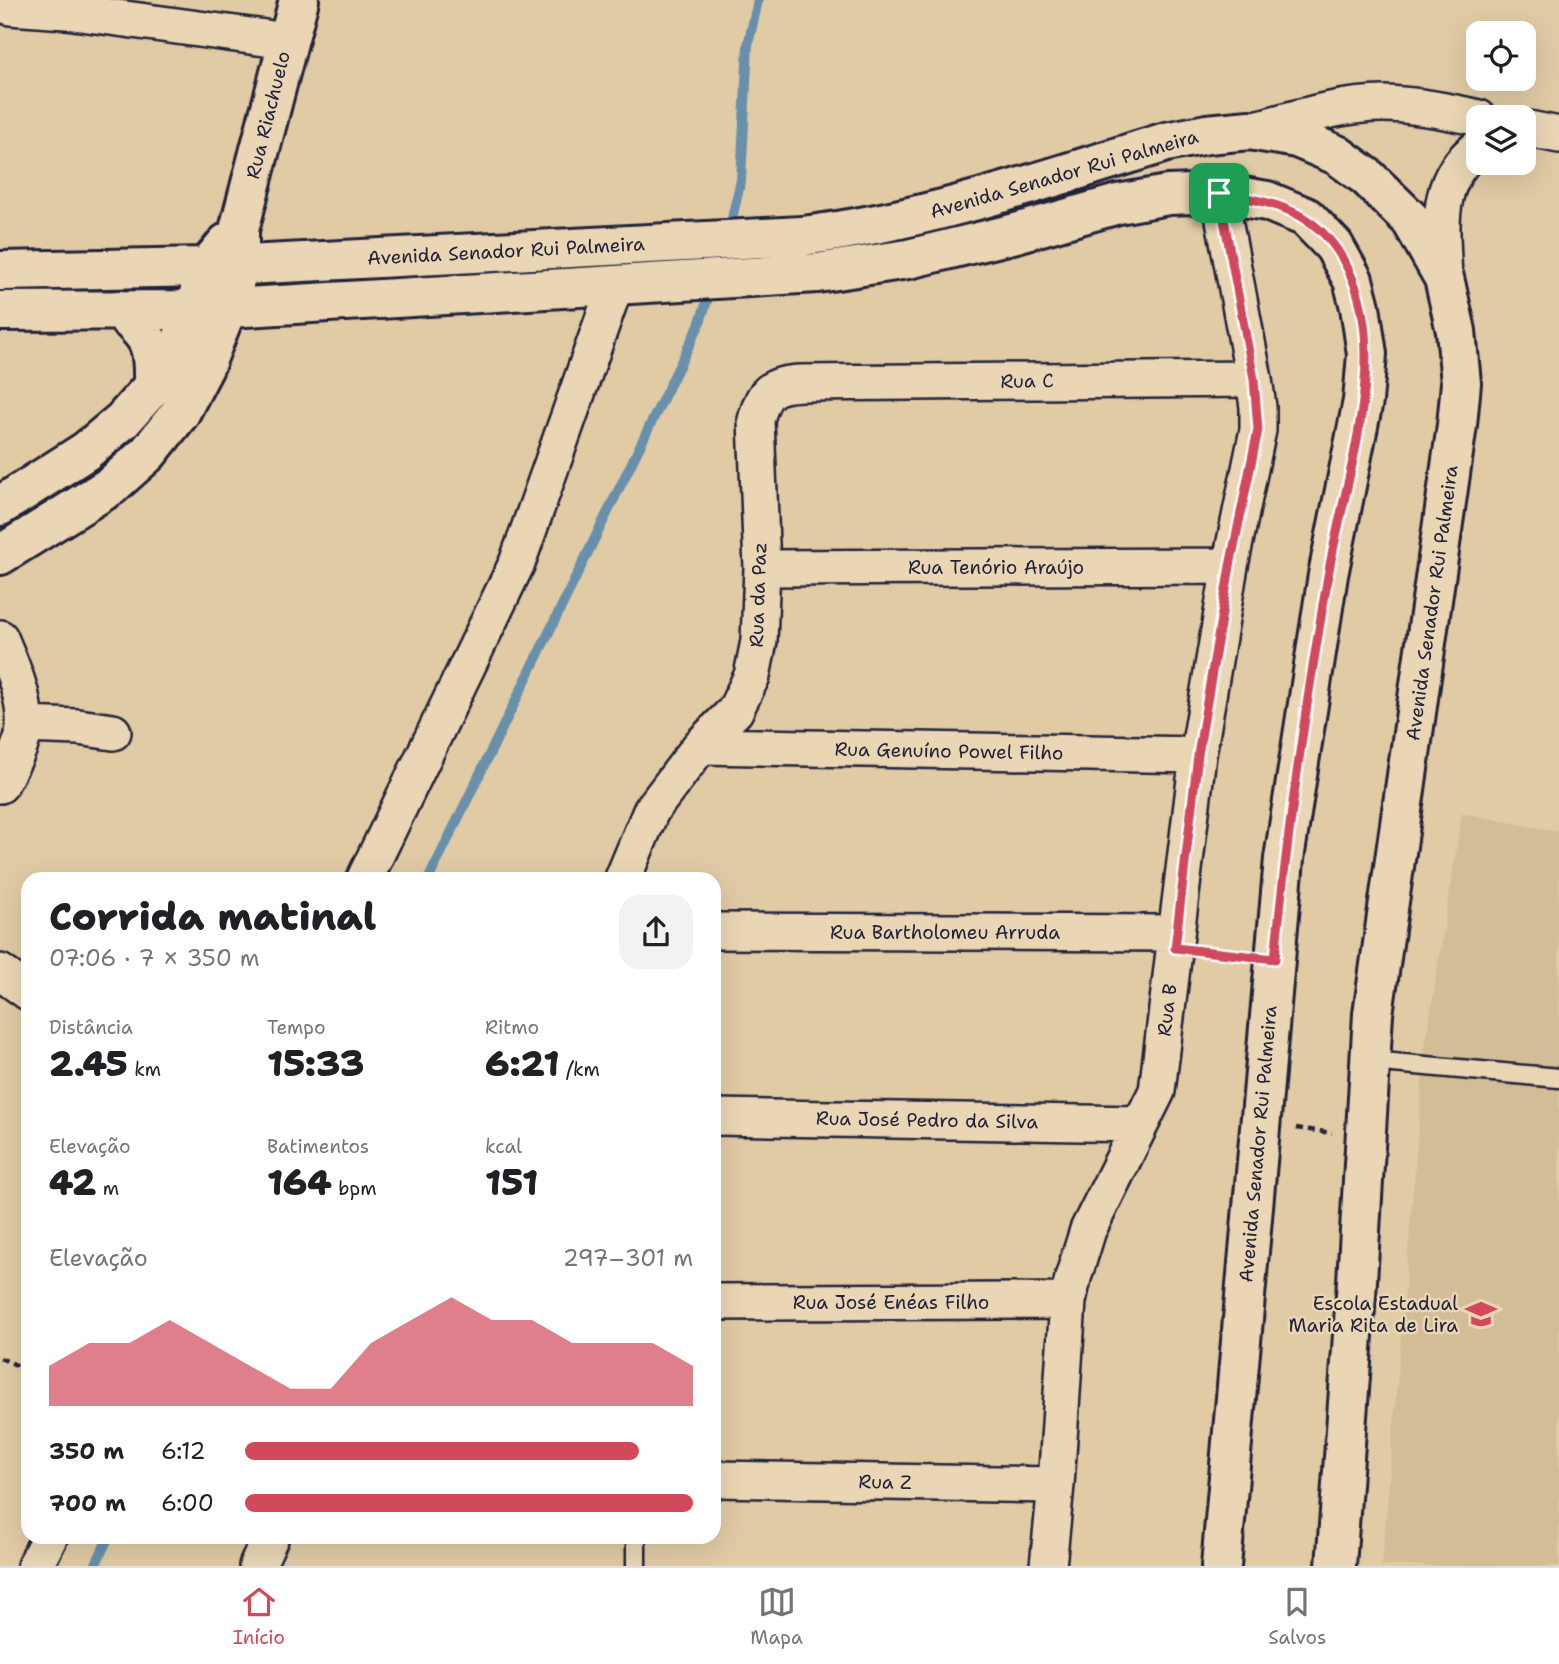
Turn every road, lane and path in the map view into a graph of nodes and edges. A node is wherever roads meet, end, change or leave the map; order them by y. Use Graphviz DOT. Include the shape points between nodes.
graph roads {
  1 [pos="1,0"];
  2 [pos="299,0"];
  3 [pos="287,41"];
  4 [pos="1466,115"];
  5 [pos="1250,130"];
  6 [pos="1466,158"];
  7 [pos="1219,193"];
  8 [pos="508,251"];
  9 [pos="228,254"];
  10 [pos="0,271"];
  11 [pos="1444,278"];
  12 [pos="615,286"];
  13 [pos="506,293"];
  14 [pos="211,309"];
  15 [pos="119,310"];
  16 [pos="0,311"];
  17 [pos="1254,379"];
  18 [pos="800,383"];
  19 [pos="153,386"];
  20 [pos="0,506"];
  21 [pos="0,555"];
  22 [pos="1230,566"];
  23 [pos="762,568"];
  24 [pos="0,638"];
  25 [pos="24,725"];
  26 [pos="113,732"];
  27 [pos="700,746"];
  28 [pos="1198,755"];
  29 [pos="0,785"];
  30 [pos="368,872"];
  31 [pos="626,872"];
  32 [pos="721,931"];
  33 [pos="1175,941"];
  34 [pos="1275,959"];
  35 [pos="0,972"];
  36 [pos="21,987"];
  37 [pos="1371,1061"];
  38 [pos="1559,1077"];
  39 [pos="721,1117"];
  40 [pos="1140,1124"];
  41 [pos="1260,1125"];
  42 [pos="1366,1136"];
  43 [pos="1068,1301"];
  44 [pos="721,1302"];
  45 [pos="0,1357"];
  46 [pos="21,1367"];
  47 [pos="721,1479"];
  48 [pos="1056,1485"];
  49 [pos="46,1544"];
  50 [pos="267,1544"];
  51 [pos="636,1544"];
  52 [pos="35,1566"];
  53 [pos="257,1566"];
  54 [pos="636,1566"];
  55 [pos="1048,1566"];
  56 [pos="1221,1566"];
  57 [pos="1336,1566"];
  1 -- 3 [label="street" via="10,6"];
  2 -- 3 [label="main road, Rua Riachuelo"];
  3 -- 9 [label="main road, Rua Riachuelo"];
  4 -- 5 [label="street" via="1384,104 1337,109"];
  5 -- 8 [label="main road, Avenida Senador Rui Palmeira" via="1166,142 915,216 851,230"];
  5 -- 11 [label="main road, Avenida Senador Rui Palmeira" via="1297,138 1337,155 1367,177 1411,220"];
  6 -- 11 [label="street" via="1447,185 1441,225"];
  7 -- 12 [label="main road, Avenida Senador Rui Palmeira" via="1168,194 1118,204 908,259 817,273"];
  7 -- 17 [label="street, Rua B"];
  7 -- 34 [label="main road, Avenida Senador Rui Palmeira" via="1267,201 1306,217 1334,246 1353,280 1367,354 1363,401 1328,575 1284,859"];
  8 -- 9 [label="main road, Avenida Senador Rui Palmeira"];
  8 -- 13 [label="main road"];
  9 -- 10 [label="main road, Avenida Senador Rui Palmeira"];
  9 -- 14 [label="main road, Rua Riachuelo"];
  11 -- 37 [label="main road, Avenida Senador Rui Palmeira" via="1461,383 1373,1014"];
  12 -- 13 [label="main road, Avenida Senador Rui Palmeira"];
  12 -- 30 [label="street" via="517,563"];
  13 -- 14 [label="main road, Avenida Senador Rui Palmeira"];
  14 -- 15 [label="main road, Avenida Senador Rui Palmeira"];
  14 -- 19 [label="main road"];
  14 -- 21 [label="main road" via="204,367 180,412 148,453 111,486"];
  15 -- 16 [label="main road, Avenida Senador Rui Palmeira"];
  15 -- 19 [label="main road" via="150,343"];
  17 -- 18 [label="street, Rua C"];
  17 -- 22 [label="street, Rua B" via="1258,430"];
  18 -- 23 [label="street, Rua da Paz" via="769,390 756,419"];
  19 -- 20 [label="main road" via="86,451"];
  22 -- 23 [label="street, Rua Tenório Araújo"];
  22 -- 28 [label="street, Rua B"];
  23 -- 27 [label="street, Rua da Paz" via="760,641 752,676 735,711"];
  24 -- 25 [label="street" via="23,707"];
  25 -- 26 [label="street"];
  25 -- 29 [label="street" via="21,744"];
  27 -- 28 [label="street, Rua Genuíno Powel Filho"];
  27 -- 31 [label="street, Rua da Paz" via="651,811"];
  28 -- 33 [label="street, Rua B"];
  32 -- 33 [label="street, Rua Bartholomeu Arruda"];
  33 -- 34 [label="path"];
  33 -- 40 [label="street, Rua B" via="1157,1091"];
  34 -- 41 [label="main road, Avenida Senador Rui Palmeira"];
  35 -- 36 [label="street"];
  37 -- 38 [label="lane"];
  37 -- 42 [label="main road, Avenida Senador Rui Palmeira"];
  39 -- 40 [label="street, Rua José Pedro da Silva"];
  40 -- 43 [label="street, Rua B" via="1088,1230"];
  41 -- 42 [label="path"];
  41 -- 56 [label="main road, Avenida Senador Rui Palmeira"];
  42 -- 57 [label="main road, Avenida Senador Rui Palmeira"];
  43 -- 44 [label="street, Rua José Enéas Filho"];
  43 -- 48 [label="street, Rua B"];
  45 -- 46 [label="path"];
  47 -- 48 [label="street, Rua Z"];
  48 -- 55 [label="street, Rua B"];
  49 -- 52 [label="street"];
  50 -- 53 [label="street"];
  51 -- 54 [label="lane"];
}
